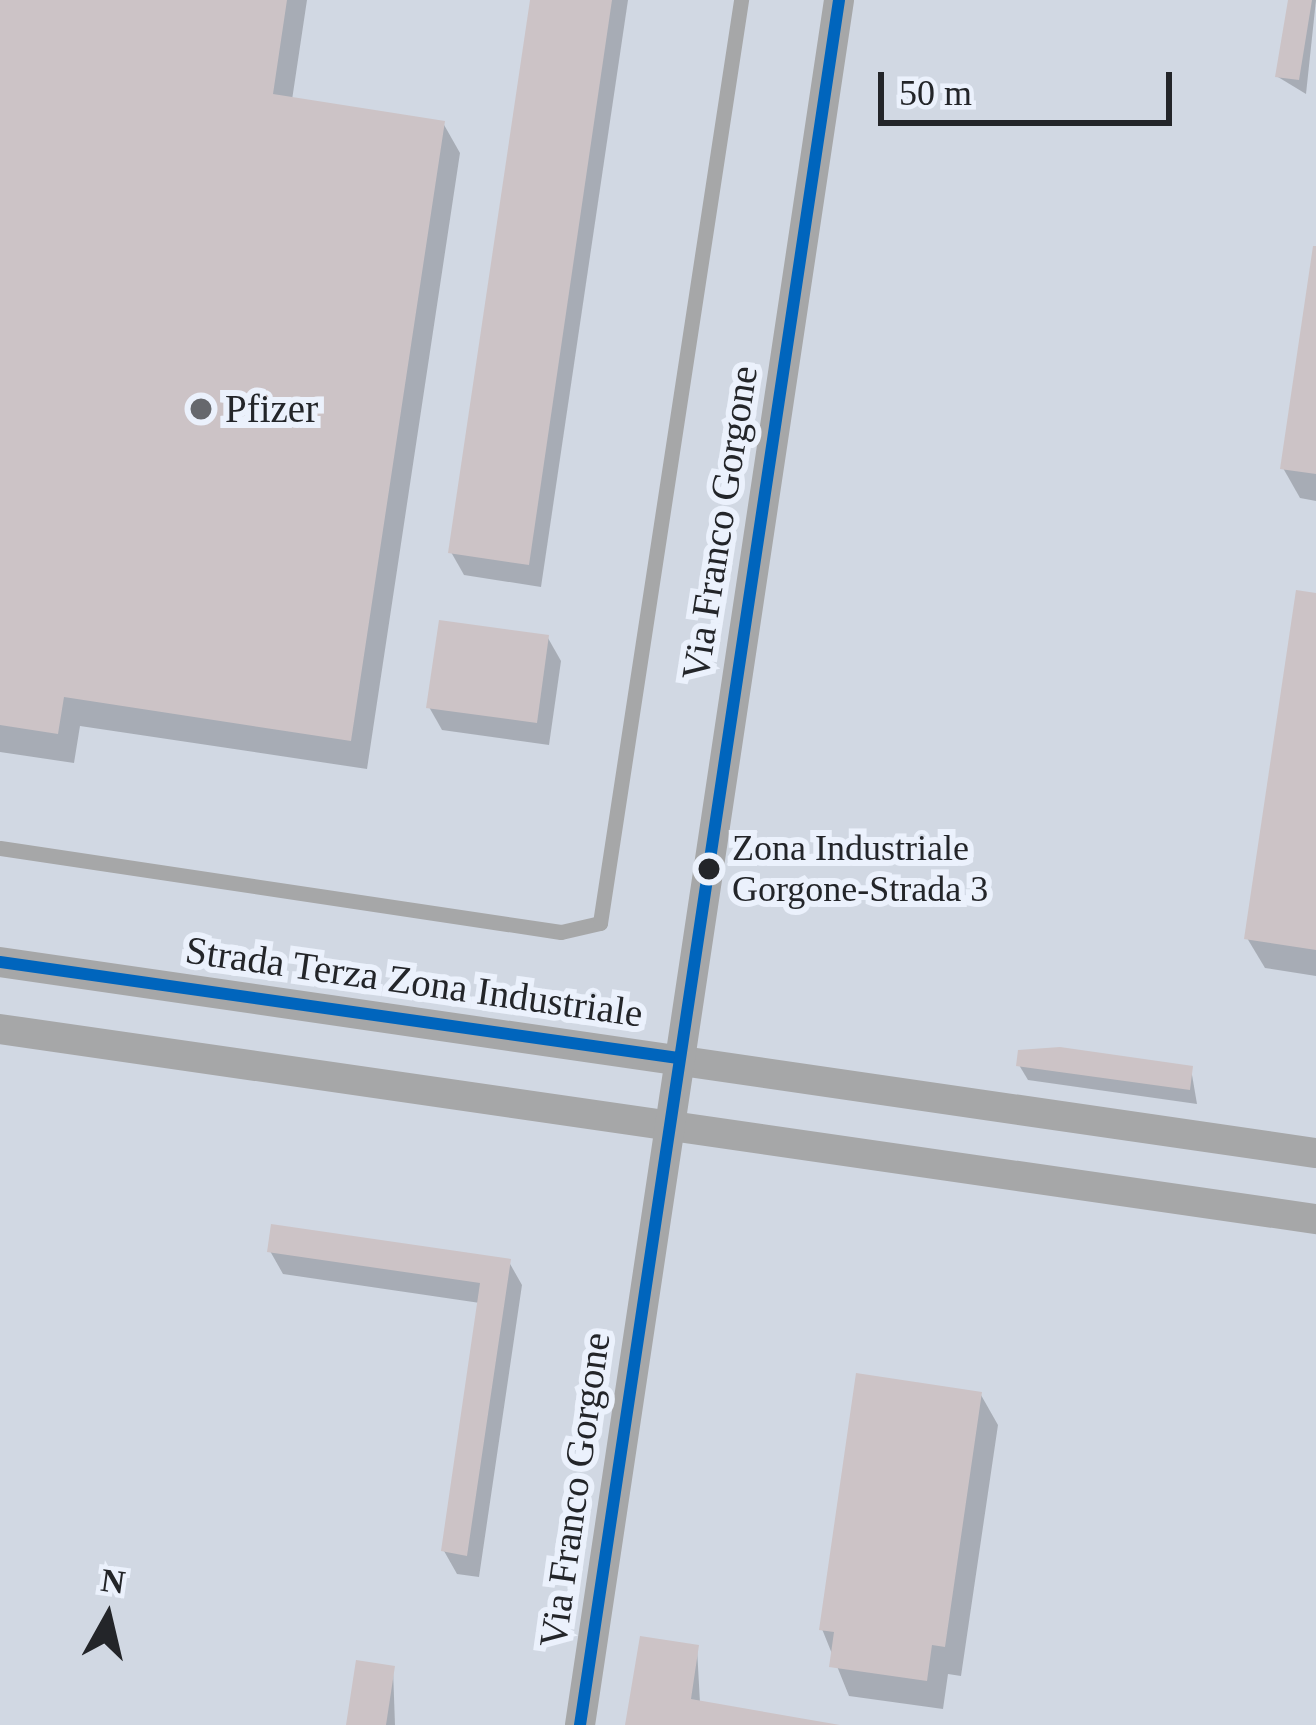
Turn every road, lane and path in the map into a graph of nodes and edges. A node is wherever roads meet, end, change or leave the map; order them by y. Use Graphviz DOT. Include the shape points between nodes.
graph roads {
  1 [pos="740,0"];
  2 [pos="839,0"];
  3 [pos="0,848"];
  4 [pos="0,962"];
  5 [pos="0,1029"];
  6 [pos="678,1058"];
  7 [pos="668,1124"];
  8 [pos="1316,1153"];
  9 [pos="1316,1219"];
  10 [pos="580,1725"];
  1 -- 3 [label="lane" via="600,923 561,932"];
  2 -- 6 [label="street, Via Franco Gorgone"];
  4 -- 6 [label="street, Strada Terza Zona Industriale"];
  5 -- 7 [label="street"];
  6 -- 7 [label="street, Via Franco Gorgone"];
  6 -- 8 [label="street, Strada Terza Zona Industriale"];
  7 -- 9 [label="street"];
  7 -- 10 [label="street, Via Franco Gorgone"];
}
